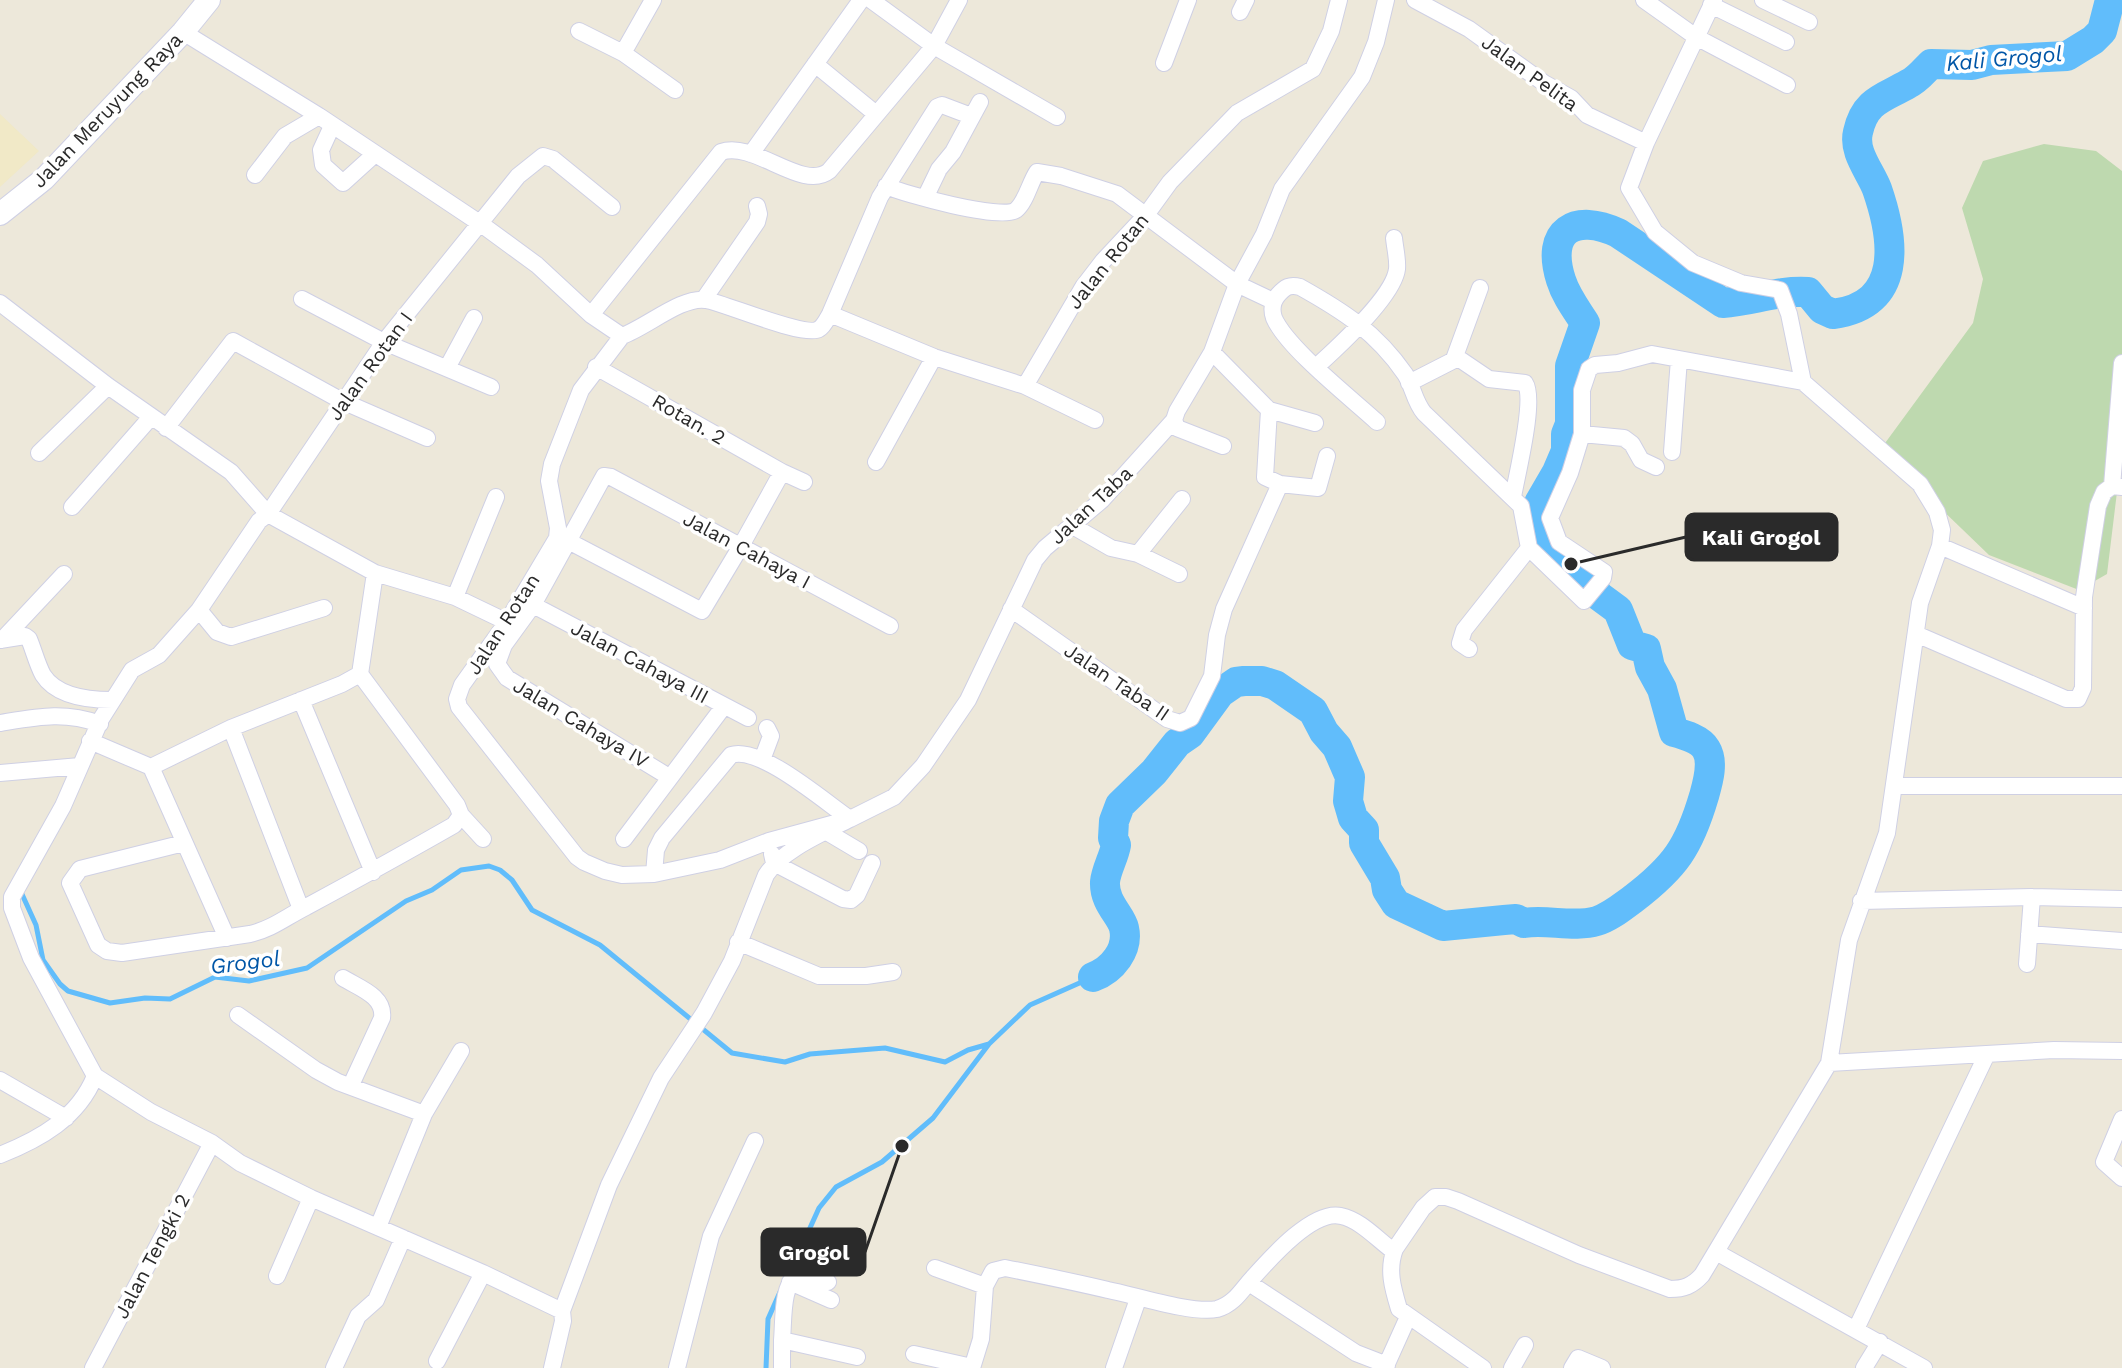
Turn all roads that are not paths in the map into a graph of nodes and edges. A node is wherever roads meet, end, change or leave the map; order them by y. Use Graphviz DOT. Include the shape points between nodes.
graph roads {
  1 [pos="209,0"];
  2 [pos="653,0"];
  3 [pos="861,0"];
  4 [pos="871,0"];
  5 [pos="959,0"];
  6 [pos="1188,0"];
  7 [pos="1339,0"];
  8 [pos="1386,0"];
  9 [pos="1415,0"];
  10 [pos="1644,0"];
  11 [pos="1763,0"];
  12 [pos="1712,2"];
  13 [pos="1809,22"];
  14 [pos="579,31"];
  15 [pos="183,32"];
  16 [pos="1696,37"];
  17 [pos="1786,42"];
  18 [pos="934,46"];
  19 [pos="623,53"];
  20 [pos="1164,63"];
  21 [pos="815,64"];
  22 [pos="1787,85"];
  23 [pos="675,90"];
  24 [pos="876,114"];
  25 [pos="1057,117"];
  26 [pos="325,121"];
  27 [pos="1646,143"];
  28 [pos="375,154"];
  29 [pos="751,154"];
  30 [pos="255,175"];
  31 [pos="886,186"];
  32 [pos="925,198"];
  33 [pos="757,206"];
  34 [pos="612,207"];
  35 [pos="0,214"];
  36 [pos="1146,215"];
  37 [pos="481,224"];
  38 [pos="1394,238"];
  39 [pos="1237,284"];
  40 [pos="1480,288"];
  41 [pos="302,299"];
  42 [pos="704,299"];
  43 [pos="1273,301"];
  44 [pos="0,303"];
  45 [pos="830,314"];
  46 [pos="591,315"];
  47 [pos="474,318"];
  48 [pos="1360,323"];
  49 [pos="622,336"];
  50 [pos="384,342"];
  51 [pos="1212,352"];
  52 [pos="934,357"];
  53 [pos="1454,359"];
  54 [pos="1679,359"];
  55 [pos="2122,363"];
  56 [pos="596,367"];
  57 [pos="1316,367"];
  58 [pos="447,368"];
  59 [pos="1803,382"];
  60 [pos="1409,383"];
  61 [pos="108,386"];
  62 [pos="1025,386"];
  63 [pos="491,387"];
  64 [pos="342,401"];
  65 [pos="1269,410"];
  66 [pos="151,417"];
  67 [pos="1095,420"];
  68 [pos="1174,420"];
  69 [pos="1377,422"];
  70 [pos="1315,423"];
  71 [pos="166,428"];
  72 [pos="1582,434"];
  73 [pos="427,438"];
  74 [pos="1223,446"];
  75 [pos="1672,452"];
  76 [pos="39,453"];
  77 [pos="1327,456"];
  78 [pos="876,462"];
  79 [pos="1656,467"];
  80 [pos="782,472"];
  81 [pos="804,482"];
  82 [pos="1280,484"];
  83 [pos="2117,486"];
  84 [pos="496,497"];
  85 [pos="1513,497"];
  86 [pos="1182,499"];
  87 [pos="72,507"];
  88 [pos="1537,510"];
  89 [pos="268,514"];
  90 [pos="1071,525"];
  91 [pos="571,539"];
  92 [pos="741,546"];
  93 [pos="1940,546"];
  94 [pos="1529,548"];
  95 [pos="1138,554"];
  96 [pos="375,573"];
  97 [pos="64,574"];
  98 [pos="1179,574"];
  99 [pos="455,597"];
  100 [pos="1014,602"];
  101 [pos="533,605"];
  102 [pos="324,608"];
  103 [pos="2084,608"];
  104 [pos="199,610"];
  105 [pos="507,622"];
  106 [pos="890,626"];
  107 [pos="1916,634"];
  108 [pos="1,640"];
  109 [pos="1469,649"];
  110 [pos="360,674"];
  111 [pos="301,700"];
  112 [pos="724,706"];
  113 [pos="106,712"];
  114 [pos="748,718"];
  115 [pos="0,723"];
  116 [pos="231,728"];
  117 [pos="767,728"];
  118 [pos="90,741"];
  119 [pos="762,760"];
  120 [pos="80,766"];
  121 [pos="151,767"];
  122 [pos="0,773"];
  123 [pos="669,777"];
  124 [pos="1895,786"];
  125 [pos="2122,786"];
  126 [pos="461,815"];
  127 [pos="850,819"];
  128 [pos="827,832"];
  129 [pos="483,839"];
  130 [pos="624,839"];
  131 [pos="769,841"];
  132 [pos="184,843"];
  133 [pos="859,851"];
  134 [pos="774,863"];
  135 [pos="872,863"];
  136 [pos="373,872"];
  137 [pos="654,874"];
  138 [pos="2032,897"];
  139 [pos="2122,899"];
  140 [pos="1861,901"];
  141 [pos="301,909"];
  142 [pos="2029,934"];
  143 [pos="227,938"];
  144 [pos="2122,941"];
  145 [pos="738,942"];
  146 [pos="2027,964"];
  147 [pos="893,972"];
  148 [pos="343,978"];
  149 [pos="238,1015"];
  150 [pos="461,1051"];
  151 [pos="2122,1051"];
  152 [pos="1987,1054"];
  153 [pos="1829,1063"];
  154 [pos="95,1076"];
  155 [pos="0,1080"];
  156 [pos="351,1085"];
  157 [pos="424,1114"];
  158 [pos="66,1118"];
  159 [pos="2122,1119"];
  160 [pos="755,1141"];
  161 [pos="212,1143"];
  162 [pos="0,1155"];
  163 [pos="2122,1178"];
  164 [pos="311,1198"];
  165 [pos="378,1227"];
  166 [pos="403,1238"];
  167 [pos="1395,1249"];
  168 [pos="1716,1252"];
  169 [pos="935,1268"];
  170 [pos="483,1273"];
  171 [pos="277,1276"];
  172 [pos="790,1282"];
  173 [pos="828,1282"];
  174 [pos="1249,1283"];
  175 [pos="985,1286"];
  176 [pos="1138,1299"];
  177 [pos="831,1300"];
  178 [pos="562,1311"];
  179 [pos="1408,1317"];
  180 [pos="1856,1329"];
  181 [pos="782,1340"];
  182 [pos="1880,1342"];
  183 [pos="1525,1345"];
  184 [pos="914,1354"];
  185 [pos="857,1357"];
  186 [pos="437,1361"];
  187 [pos="1913,1365"];
  188 [pos="972,1367"];
  189 [pos="1386,1367"];
  190 [pos="93,1368"];
  191 [pos="334,1368"];
  192 [pos="552,1368"];
  193 [pos="677,1368"];
  194 [pos="782,1368"];
  195 [pos="1114,1368"];
  196 [pos="1483,1368"];
  197 [pos="1512,1368"];
  198 [pos="1572,1368"];
  199 [pos="1602,1368"];
  200 [pos="1864,1368"];
  1 -- 15 [label="main road, Jalan Meruyung Raya"];
  2 -- 19 [label="street"];
  3 -- 21 [label="street"];
  4 -- 18 [label="street"];
  5 -- 18 [label="street"];
  6 -- 20 [label="street"];
  7 -- 36 [label="street, Jalan Rotan" via="1313,69 1237,113 1170,182"];
  8 -- 39 [label="street, Jalan Taba" via="1362,77 1282,189"];
  9 -- 27 [label="street, Jalan Pelita" via="1469,29 1557,88 1587,115"];
  10 -- 16 [label="street"];
  11 -- 13 [label="street"];
  12 -- 16 [label="street"];
  12 -- 17 [label="street"];
  14 -- 19 [label="street"];
  15 -- 26 [label="street"];
  15 -- 35 [label="main road, Jalan Meruyung Raya" via="44,179"];
  16 -- 22 [label="street"];
  16 -- 27 [label="street"];
  18 -- 24 [label="street"];
  18 -- 25 [label="street"];
  19 -- 23 [label="street"];
  21 -- 24 [label="street"];
  21 -- 29 [label="street"];
  24 -- 29 [label="street" via="822,176 810,177"];
  26 -- 28 [label="street"];
  26 -- 28 [label="street" via="323,165 343,183"];
  26 -- 30 [label="street" via="285,136"];
  27 -- 59 [label="street" via="1629,188 1655,232 1716,274 1780,290"];
  28 -- 37 [label="street"];
  29 -- 46 [label="street" via="721,152"];
  31 -- 32 [label="street"];
  31 -- 32 [label="street" via="937,107 976,109"];
  31 -- 45 [label="street"];
  32 -- 36 [label="street" via="1009,213 1040,171 1117,194"];
  33 -- 42 [label="street" via="757,222"];
  34 -- 37 [label="street, Jalan Rotan I" via="543,156 518,176"];
  36 -- 39 [label="street"];
  36 -- 62 [label="street, Jalan Rotan" via="1083,287"];
  37 -- 46 [label="street" via="537,265"];
  37 -- 50 [label="street, Jalan Rotan I"];
  38 -- 48 [label="street" via="1396,274"];
  39 -- 43 [label="street"];
  39 -- 51 [label="street, Jalan Taba"];
  40 -- 53 [label="street"];
  41 -- 50 [label="street"];
  42 -- 45 [label="street" via="815,331"];
  42 -- 49 [label="street" via="680,304"];
  43 -- 48 [label="street" via="1285,288 1296,286"];
  43 -- 57 [label="street" via="1276,322"];
  44 -- 61 [label="street"];
  45 -- 52 [label="street"];
  46 -- 49 [label="street"];
  47 -- 58 [label="street"];
  48 -- 57 [label="street"];
  48 -- 60 [label="street"];
  49 -- 56 [label="street, Jalan Rotan"];
  50 -- 58 [label="street"];
  50 -- 64 [label="street, Jalan Rotan I"];
  51 -- 65 [label="street"];
  51 -- 68 [label="street, Jalan Taba"];
  52 -- 62 [label="street"];
  52 -- 78 [label="street"];
  53 -- 60 [label="street"];
  53 -- 85 [label="street" via="1489,379 1528,386"];
  54 -- 59 [label="street"];
  54 -- 72 [label="street" via="1652,354 1589,369 1582,390"];
  54 -- 75 [label="street"];
  55 -- 83 [label="street"];
  56 -- 80 [label="street, Rotan. 2"];
  56 -- 105 [label="street, Jalan Rotan" via="581,390 552,464 549,481 557,538"];
  57 -- 69 [label="street"];
  58 -- 63 [label="street"];
  59 -- 93 [label="street" via="1920,484 1937,512"];
  60 -- 85 [label="street" via="1424,413"];
  61 -- 66 [label="street"];
  61 -- 76 [label="street"];
  62 -- 67 [label="street"];
  64 -- 71 [label="street" via="233,341"];
  64 -- 73 [label="street"];
  64 -- 89 [label="street, Jalan Rotan I"];
  65 -- 70 [label="street"];
  65 -- 82 [label="street" via="1263,472"];
  66 -- 71 [label="street"];
  66 -- 87 [label="street"];
  68 -- 74 [label="street" via="1184,432"];
  68 -- 90 [label="street, Jalan Taba" via="1112,490"];
  71 -- 89 [label="street" via="231,472"];
  72 -- 79 [label="street" via="1624,438 1641,460"];
  72 -- 88 [label="street" via="1570,473"];
  77 -- 82 [label="street" via="1318,488"];
  80 -- 81 [label="street, Rotan. 2"];
  80 -- 92 [label="street"];
  82 -- 100 [label="street, Jalan Taba II" via="1234,584 1217,635 1212,676 1191,718 1180,723 1167,719"];
  83 -- 103 [label="street" via="2104,492 2098,506"];
  84 -- 99 [label="street"];
  85 -- 88 [label="street"];
  86 -- 95 [label="street"];
  88 -- 94 [label="street"];
  88 -- 94 [label="street" via="1550,518 1559,542 1602,569 1603,578 1587,600 1581,599"];
  89 -- 96 [label="street"];
  89 -- 104 [label="street, Jalan Rotan I"];
  90 -- 95 [label="street" via="1111,548"];
  90 -- 100 [label="street, Jalan Taba" via="1035,560"];
  91 -- 92 [label="street, Jalan Cahaya I" via="604,476"];
  91 -- 92 [label="street" via="702,611"];
  91 -- 101 [label="street"];
  92 -- 106 [label="street, Jalan Cahaya I"];
  93 -- 103 [label="street"];
  93 -- 107 [label="street" via="1923,590"];
  94 -- 109 [label="street" via="1464,630 1460,643"];
  95 -- 98 [label="street"];
  96 -- 99 [label="street"];
  96 -- 110 [label="street"];
  97 -- 108 [label="street"];
  99 -- 105 [label="street"];
  100 -- 127 [label="street, Jalan Rotan" via="968,700 923,766 894,797"];
  101 -- 112 [label="street, Jalan Cahaya III"];
  101 -- 123 [label="street, Jalan Cahaya IV" via="497,664 507,678"];
  102 -- 104 [label="street" via="231,637 217,632"];
  103 -- 107 [label="street" via="2083,688 2076,700"];
  104 -- 113 [label="street, Jalan Rotan I" via="159,655 132,670"];
  105 -- 137 [label="street, Jalan Rotan" via="462,685 459,707 577,857 622,875"];
  107 -- 124 [label="street"];
  108 -- 113 [label="street" via="25,636 44,677"];
  110 -- 111 [label="street"];
  110 -- 126 [label="street"];
  111 -- 116 [label="street"];
  111 -- 136 [label="street"];
  112 -- 114 [label="street, Jalan Cahaya III"];
  112 -- 123 [label="street"];
  113 -- 115 [label="street"];
  113 -- 118 [label="street, Jalan Rotan I"];
  116 -- 121 [label="street"];
  116 -- 141 [label="street"];
  117 -- 119 [label="street" via="771,736"];
  118 -- 120 [label="street, Jalan Rotan I"];
  118 -- 121 [label="street"];
  119 -- 127 [label="street"];
  119 -- 137 [label="street" via="731,755 662,838"];
  120 -- 122 [label="street"];
  120 -- 154 [label="street, Jalan Rotan I" via="18,885 12,908 31,958"];
  121 -- 132 [label="street"];
  123 -- 130 [label="street"];
  124 -- 125 [label="street"];
  124 -- 140 [label="street" via="1887,833"];
  126 -- 129 [label="street"];
  126 -- 136 [label="street" via="454,825"];
  127 -- 128 [label="street"];
  127 -- 131 [label="street, Jalan Rotan"];
  128 -- 133 [label="street"];
  128 -- 134 [label="street"];
  131 -- 134 [label="street"];
  131 -- 137 [label="street, Jalan Rotan" via="720,860"];
  132 -- 143 [label="street"];
  132 -- 143 [label="street" via="80,869 70,883 98,945 107,951"];
  134 -- 135 [label="street" via="851,900"];
  134 -- 145 [label="street"];
  136 -- 141 [label="street"];
  138 -- 139 [label="street"];
  138 -- 140 [label="street"];
  138 -- 142 [label="street"];
  140 -- 153 [label="street" via="1841,978"];
  141 -- 143 [label="street" via="270,929"];
  142 -- 144 [label="street"];
  142 -- 146 [label="street"];
  145 -- 147 [label="street" via="819,976"];
  145 -- 178 [label="street" via="704,1013 661,1078 609,1185"];
  148 -- 156 [label="street" via="381,1002 383,1010"];
  149 -- 156 [label="street" via="294,1057"];
  150 -- 157 [label="street"];
  151 -- 152 [label="street"];
  152 -- 153 [label="street"];
  152 -- 180 [label="street"];
  153 -- 168 [label="street"];
  154 -- 158 [label="street"];
  154 -- 161 [label="street"];
  155 -- 158 [label="street"];
  156 -- 157 [label="street"];
  157 -- 165 [label="street"];
  158 -- 162 [label="street" via="36,1140"];
  159 -- 163 [label="street" via="2104,1162"];
  160 -- 193 [label="street" via="711,1236"];
  161 -- 164 [label="street"];
  161 -- 190 [label="street, Jalan Tengki 2"];
  164 -- 165 [label="street"];
  164 -- 171 [label="street"];
  165 -- 166 [label="street"];
  166 -- 170 [label="street"];
  166 -- 191 [label="street" via="376,1300 358,1316"];
  167 -- 168 [label="street" via="1430,1200 1446,1197 1670,1289 1694,1284"];
  167 -- 174 [label="street" via="1358,1224 1331,1214 1277,1251"];
  167 -- 179 [label="street" via="1391,1281 1399,1309"];
  168 -- 180 [label="street"];
  169 -- 175 [label="street"];
  170 -- 178 [label="street"];
  170 -- 186 [label="street"];
  172 -- 173 [label="street" via="799,1271"];
  172 -- 177 [label="street"];
  172 -- 181 [label="street"];
  174 -- 176 [label="street" via="1218,1308"];
  174 -- 189 [label="street"];
  175 -- 176 [label="street" via="993,1271 1005,1268"];
  175 -- 188 [label="street" via="981,1339"];
  176 -- 195 [label="street"];
  178 -- 192 [label="street"];
  179 -- 189 [label="street"];
  179 -- 196 [label="street"];
  180 -- 182 [label="street"];
  181 -- 185 [label="street"];
  181 -- 194 [label="street"];
  182 -- 187 [label="street"];
  182 -- 200 [label="street"];
  183 -- 197 [label="street"];
  184 -- 188 [label="street"];
  198 -- 199 [label="street" via="1578,1358"];
}
